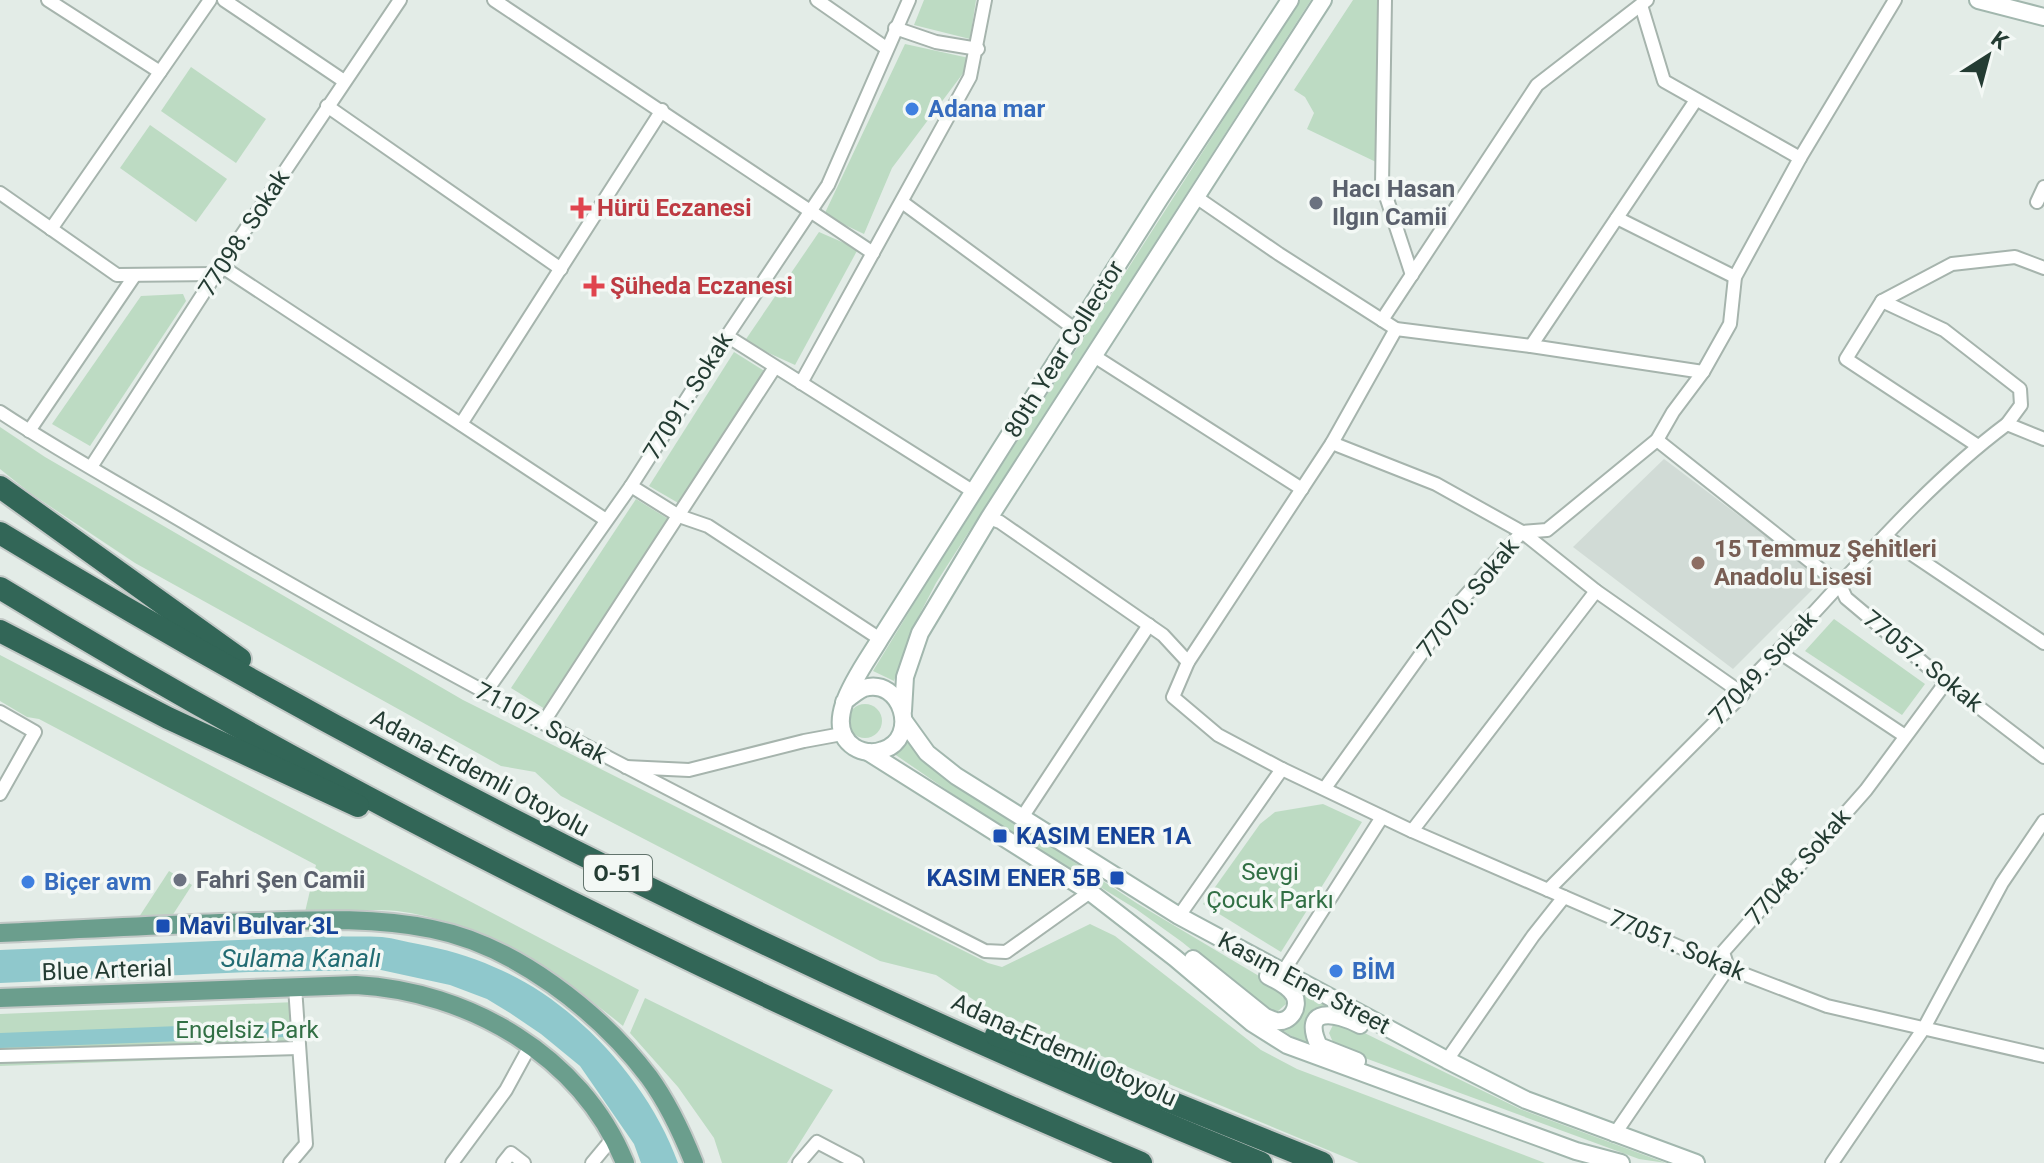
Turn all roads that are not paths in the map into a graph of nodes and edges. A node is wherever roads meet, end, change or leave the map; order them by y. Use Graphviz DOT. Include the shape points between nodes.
graph roads {
  1 [pos="48,0"];
  2 [pos="210,0"];
  3 [pos="224,0"];
  4 [pos="400,0"];
  5 [pos="494,0"];
  6 [pos="817,0"];
  7 [pos="909,0"];
  8 [pos="985,0"];
  9 [pos="1290,0"];
  10 [pos="1323,0"];
  11 [pos="1385,0"];
  12 [pos="1895,0"];
  13 [pos="1978,0"];
  14 [pos="1644,3"];
  15 [pos="2030,6"];
  16 [pos="2044,17"];
  17 [pos="895,28"];
  18 [pos="886,48"];
  19 [pos="978,49"];
  20 [pos="160,72"];
  21 [pos="344,81"];
  22 [pos="1696,100"];
  23 [pos="327,106"];
  24 [pos="662,110"];
  25 [pos="1800,158"];
  26 [pos="2044,187"];
  27 [pos="0,193"];
  28 [pos="1196,197"];
  29 [pos="902,202"];
  30 [pos="2037,202"];
  31 [pos="810,210"];
  32 [pos="1617,218"];
  33 [pos="51,229"];
  34 [pos="873,253"];
  35 [pos="2044,268"];
  36 [pos="561,269"];
  37 [pos="219,270"];
  38 [pos="135,275"];
  39 [pos="1412,275"];
  40 [pos="1735,277"];
  41 [pos="1882,301"];
  42 [pos="1382,320"];
  43 [pos="1396,329"];
  44 [pos="1076,330"];
  45 [pos="727,336"];
  46 [pos="1531,346"];
  47 [pos="1094,356"];
  48 [pos="775,367"];
  49 [pos="1703,372"];
  50 [pos="801,383"];
  51 [pos="0,412"];
  52 [pos="461,424"];
  53 [pos="2007,424"];
  54 [pos="29,431"];
  55 [pos="2044,439"];
  56 [pos="1657,440"];
  57 [pos="1332,443"];
  58 [pos="1978,446"];
  59 [pos="91,467"];
  60 [pos="631,486"];
  61 [pos="0,487"];
  62 [pos="1302,489"];
  63 [pos="974,492"];
  64 [pos="679,516"];
  65 [pos="989,518"];
  66 [pos="606,520"];
  67 [pos="1522,532"];
  68 [pos="0,533"];
  69 [pos="1885,536"];
  70 [pos="1840,585"];
  71 [pos="0,588"];
  72 [pos="1596,591"];
  73 [pos="1149,625"];
  74 [pos="0,631"];
  75 [pos="880,639"];
  76 [pos="2044,643"];
  77 [pos="1779,652"];
  78 [pos="1188,662"];
  79 [pos="1946,682"];
  80 [pos="485,693"];
  81 [pos="1743,694"];
  82 [pos="844,702"];
  83 [pos="0,712"];
  84 [pos="904,716"];
  85 [pos="321,719"];
  86 [pos="543,723"];
  87 [pos="842,734"];
  88 [pos="1905,736"];
  89 [pos="868,752"];
  90 [pos="2044,757"];
  91 [pos="621,766"];
  92 [pos="1282,769"];
  93 [pos="1325,788"];
  94 [pos="0,794"];
  95 [pos="1382,817"];
  96 [pos="1021,819"];
  97 [pos="2044,821"];
  98 [pos="1412,831"];
  99 [pos="1081,856"];
  100 [pos="506,872"];
  101 [pos="1068,878"];
  102 [pos="1548,890"];
  103 [pos="1090,892"];
  104 [pos="1564,897"];
  105 [pos="1179,916"];
  106 [pos="0,933"];
  107 [pos="1728,968"];
  108 [pos="1283,972"];
  109 [pos="295,987"];
  110 [pos="871,993"];
  111 [pos="0,998"];
  112 [pos="1924,1028"];
  113 [pos="530,1046"];
  114 [pos="299,1048"];
  115 [pos="0,1056"];
  116 [pos="2044,1056"];
  117 [pos="1447,1060"];
  118 [pos="1614,1135"];
  119 [pos="612,1139"];
  120 [pos="1618,1162"];
  121 [pos="290,1163"];
  122 [pos="452,1163"];
  123 [pos="503,1163"];
  124 [pos="524,1163"];
  125 [pos="592,1163"];
  126 [pos="625,1163"];
  127 [pos="694,1163"];
  128 [pos="799,1163"];
  129 [pos="857,1163"];
  130 [pos="1141,1163"];
  131 [pos="1261,1163"];
  132 [pos="1322,1163"];
  133 [pos="1696,1163"];
  134 [pos="1832,1163"];
  1 -- 20 [label="street"];
  2 -- 20 [label="street"];
  3 -- 21 [label="street"];
  4 -- 21 [label="street, 77098. Sokak"];
  5 -- 24 [label="street"];
  6 -- 18 [label="street"];
  7 -- 17 [label="street, 77091. Sokak"];
  8 -- 19 [label="street"];
  9 -- 44 [label="main road, 80th Year Collector"];
  10 -- 28 [label="main road, 80th Year Collector"];
  11 -- 39 [label="street" via="1382,184"];
  12 -- 25 [label="street"];
  13 -- 15 [label="main road"];
  14 -- 22 [label="street" via="1664,81"];
  14 -- 39 [label="street" via="1537,85"];
  15 -- 16 [label="main road"];
  17 -- 18 [label="street, 77091. Sokak"];
  17 -- 19 [label="street"];
  18 -- 31 [label="street, 77091. Sokak" via="828,185"];
  19 -- 29 [label="street" via="970,77"];
  20 -- 33 [label="street"];
  21 -- 23 [label="street, 77098. Sokak"];
  22 -- 25 [label="street"];
  22 -- 32 [label="street"];
  23 -- 36 [label="street"];
  23 -- 37 [label="street, 77098. Sokak"];
  24 -- 31 [label="street"];
  24 -- 36 [label="street"];
  25 -- 40 [label="street"];
  26 -- 30 [label="street"];
  27 -- 33 [label="street"];
  28 -- 42 [label="street"];
  28 -- 47 [label="main road, 80th Year Collector"];
  29 -- 34 [label="street"];
  29 -- 44 [label="street"];
  31 -- 34 [label="street"];
  31 -- 45 [label="street, 77091. Sokak"];
  32 -- 40 [label="street"];
  32 -- 46 [label="street"];
  33 -- 38 [label="street" via="117,275"];
  34 -- 50 [label="street"];
  35 -- 41 [label="street" via="2015,257 1952,264"];
  36 -- 52 [label="street"];
  37 -- 38 [label="street"];
  37 -- 52 [label="street"];
  37 -- 59 [label="street, 77098. Sokak"];
  38 -- 54 [label="street"];
  39 -- 42 [label="street"];
  40 -- 49 [label="street, 77070. Sokak" via="1730,324"];
  41 -- 53 [label="street" via="1944,330 2020,389 2021,405"];
  41 -- 58 [label="street" via="1846,359"];
  42 -- 43 [label="street"];
  43 -- 46 [label="street"];
  43 -- 57 [label="street"];
  44 -- 63 [label="main road, 80th Year Collector"];
  45 -- 48 [label="street"];
  45 -- 60 [label="street, 77091. Sokak"];
  46 -- 49 [label="street"];
  47 -- 62 [label="street"];
  47 -- 65 [label="main road, 80th Year Collector"];
  48 -- 50 [label="street"];
  48 -- 64 [label="street"];
  49 -- 56 [label="street, 77070. Sokak"];
  50 -- 63 [label="street"];
  51 -- 54 [label="street, 71107. Sokak"];
  52 -- 66 [label="street"];
  53 -- 55 [label="street"];
  53 -- 58 [label="street, 77049. Sokak"];
  54 -- 59 [label="street, 71107. Sokak"];
  56 -- 67 [label="street, 77070. Sokak" via="1547,530"];
  56 -- 70 [label="street, 77057. Sokak"];
  57 -- 62 [label="street"];
  57 -- 67 [label="street" via="1436,484"];
  58 -- 69 [label="street, 77049. Sokak"];
  59 -- 80 [label="street, 71107. Sokak"];
  60 -- 64 [label="street"];
  60 -- 66 [label="street, 77091. Sokak"];
  61 -- 85 [label="highway"];
  62 -- 78 [label="street"];
  63 -- 75 [label="main road, 80th Year Collector"];
  64 -- 75 [label="street" via="708,526"];
  64 -- 86 [label="street"];
  65 -- 73 [label="street"];
  65 -- 84 [label="main road, 80th Year Collector" via="920,633 905,677"];
  66 -- 80 [label="street, 77091. Sokak"];
  67 -- 72 [label="street"];
  67 -- 93 [label="street, 77070. Sokak" via="1452,611"];
  68 -- 85 [label="highway, Adana-Erdemli Otoyolu / O-51"];
  69 -- 70 [label="street, 77049. Sokak"];
  69 -- 76 [label="street"];
  70 -- 77 [label="street, 77049. Sokak"];
  70 -- 79 [label="street, 77057. Sokak" via="1846,598"];
  71 -- 100 [label="highway, O-51" via="116,659"];
  72 -- 81 [label="street"];
  72 -- 98 [label="street"];
  73 -- 78 [label="street"];
  73 -- 96 [label="street"];
  74 -- 100 [label="highway" via="168,718"];
  75 -- 82 [label="main road, 80th Year Collector"];
  77 -- 81 [label="street, 77049. Sokak" via="1745,685"];
  77 -- 88 [label="street"];
  78 -- 92 [label="street, 77051. Sokak" via="1173,697 1218,735"];
  79 -- 88 [label="street, 77048. Sokak"];
  79 -- 90 [label="street, 77057. Sokak"];
  80 -- 86 [label="street, 71107. Sokak"];
  81 -- 102 [label="street, 77049. Sokak"];
  82 -- 84 [label="main road" via="861,689 881,689 891,693"];
  82 -- 87 [label="main road"];
  83 -- 94 [label="street" via="35,732"];
  84 -- 89 [label="main road" via="897,741"];
  84 -- 96 [label="main road, Kasım Ener Street" via="927,753"];
  85 -- 110 [label="highway, Adana-Erdemli Otoyolu / O-51" via="536,834"];
  86 -- 91 [label="street, 71107. Sokak"];
  87 -- 89 [label="main road"];
  87 -- 91 [label="street" via="689,770"];
  88 -- 107 [label="street, 77048. Sokak" via="1866,790 1723,952"];
  89 -- 101 [label="main road, Kasım Ener Street"];
  91 -- 103 [label="street, 71107. Sokak" via="985,951 1006,952"];
  92 -- 93 [label="street, 77051. Sokak"];
  92 -- 105 [label="street"];
  93 -- 95 [label="street, 77051. Sokak"];
  95 -- 98 [label="street, 77051. Sokak"];
  95 -- 108 [label="street"];
  96 -- 99 [label="main road, Kasım Ener Street"];
  97 -- 112 [label="street" via="2002,883"];
  98 -- 102 [label="street, 77051. Sokak"];
  99 -- 101 [label="main road" via="1110,881 1286,986 1297,1004 1293,1014 1284,1021 1264,1016 1096,887"];
  99 -- 105 [label="main road, Kasım Ener Street"];
  100 -- 130 [label="highway, O-51" via="764,997"];
  101 -- 103 [label="main road, Kasım Ener Street"];
  102 -- 104 [label="street, 77051. Sokak"];
  103 -- 120 [label="main road, Kasım Ener Street" via="1252,1023 1287,1045"];
  104 -- 107 [label="street, 77051. Sokak"];
  104 -- 117 [label="street"];
  105 -- 108 [label="main road, Kasım Ener Street"];
  106 -- 127 [label="main road, Blue Arterial" via="308,920 385,921 435,929 493,950 559,987 649,1078"];
  107 -- 112 [label="street, 77051. Sokak" via="1827,1006"];
  107 -- 118 [label="street, 77048. Sokak"];
  108 -- 117 [label="main road, Kasım Ener Street"];
  109 -- 111 [label="main road, Blue Arterial"];
  109 -- 113 [label="main road, Blue Arterial" via="386,986 421,993 485,1017"];
  109 -- 114 [label="street"];
  110 -- 131 [label="highway, Adana-Erdemli Otoyolu / O-51"];
  110 -- 132 [label="highway" via="1052,1054"];
  112 -- 116 [label="street, 77051. Sokak"];
  112 -- 134 [label="street"];
  113 -- 119 [label="main road, Blue Arterial" via="582,1095"];
  113 -- 122 [label="street" via="506,1090"];
  114 -- 115 [label="street"];
  114 -- 121 [label="street" via="306,1144"];
  117 -- 118 [label="main road, Kasım Ener Street" via="1526,1100"];
  118 -- 120 [label="main road" via="1599,1138 1518,1106 1349,1019 1331,1013 1314,1025 1319,1046 1596,1149"];
  118 -- 133 [label="main road, Kasım Ener Street"];
  119 -- 125 [label="street"];
  119 -- 126 [label="main road, Blue Arterial"];
  123 -- 124 [label="street" via="511,1153"];
  128 -- 129 [label="street" via="817,1142"];
}
